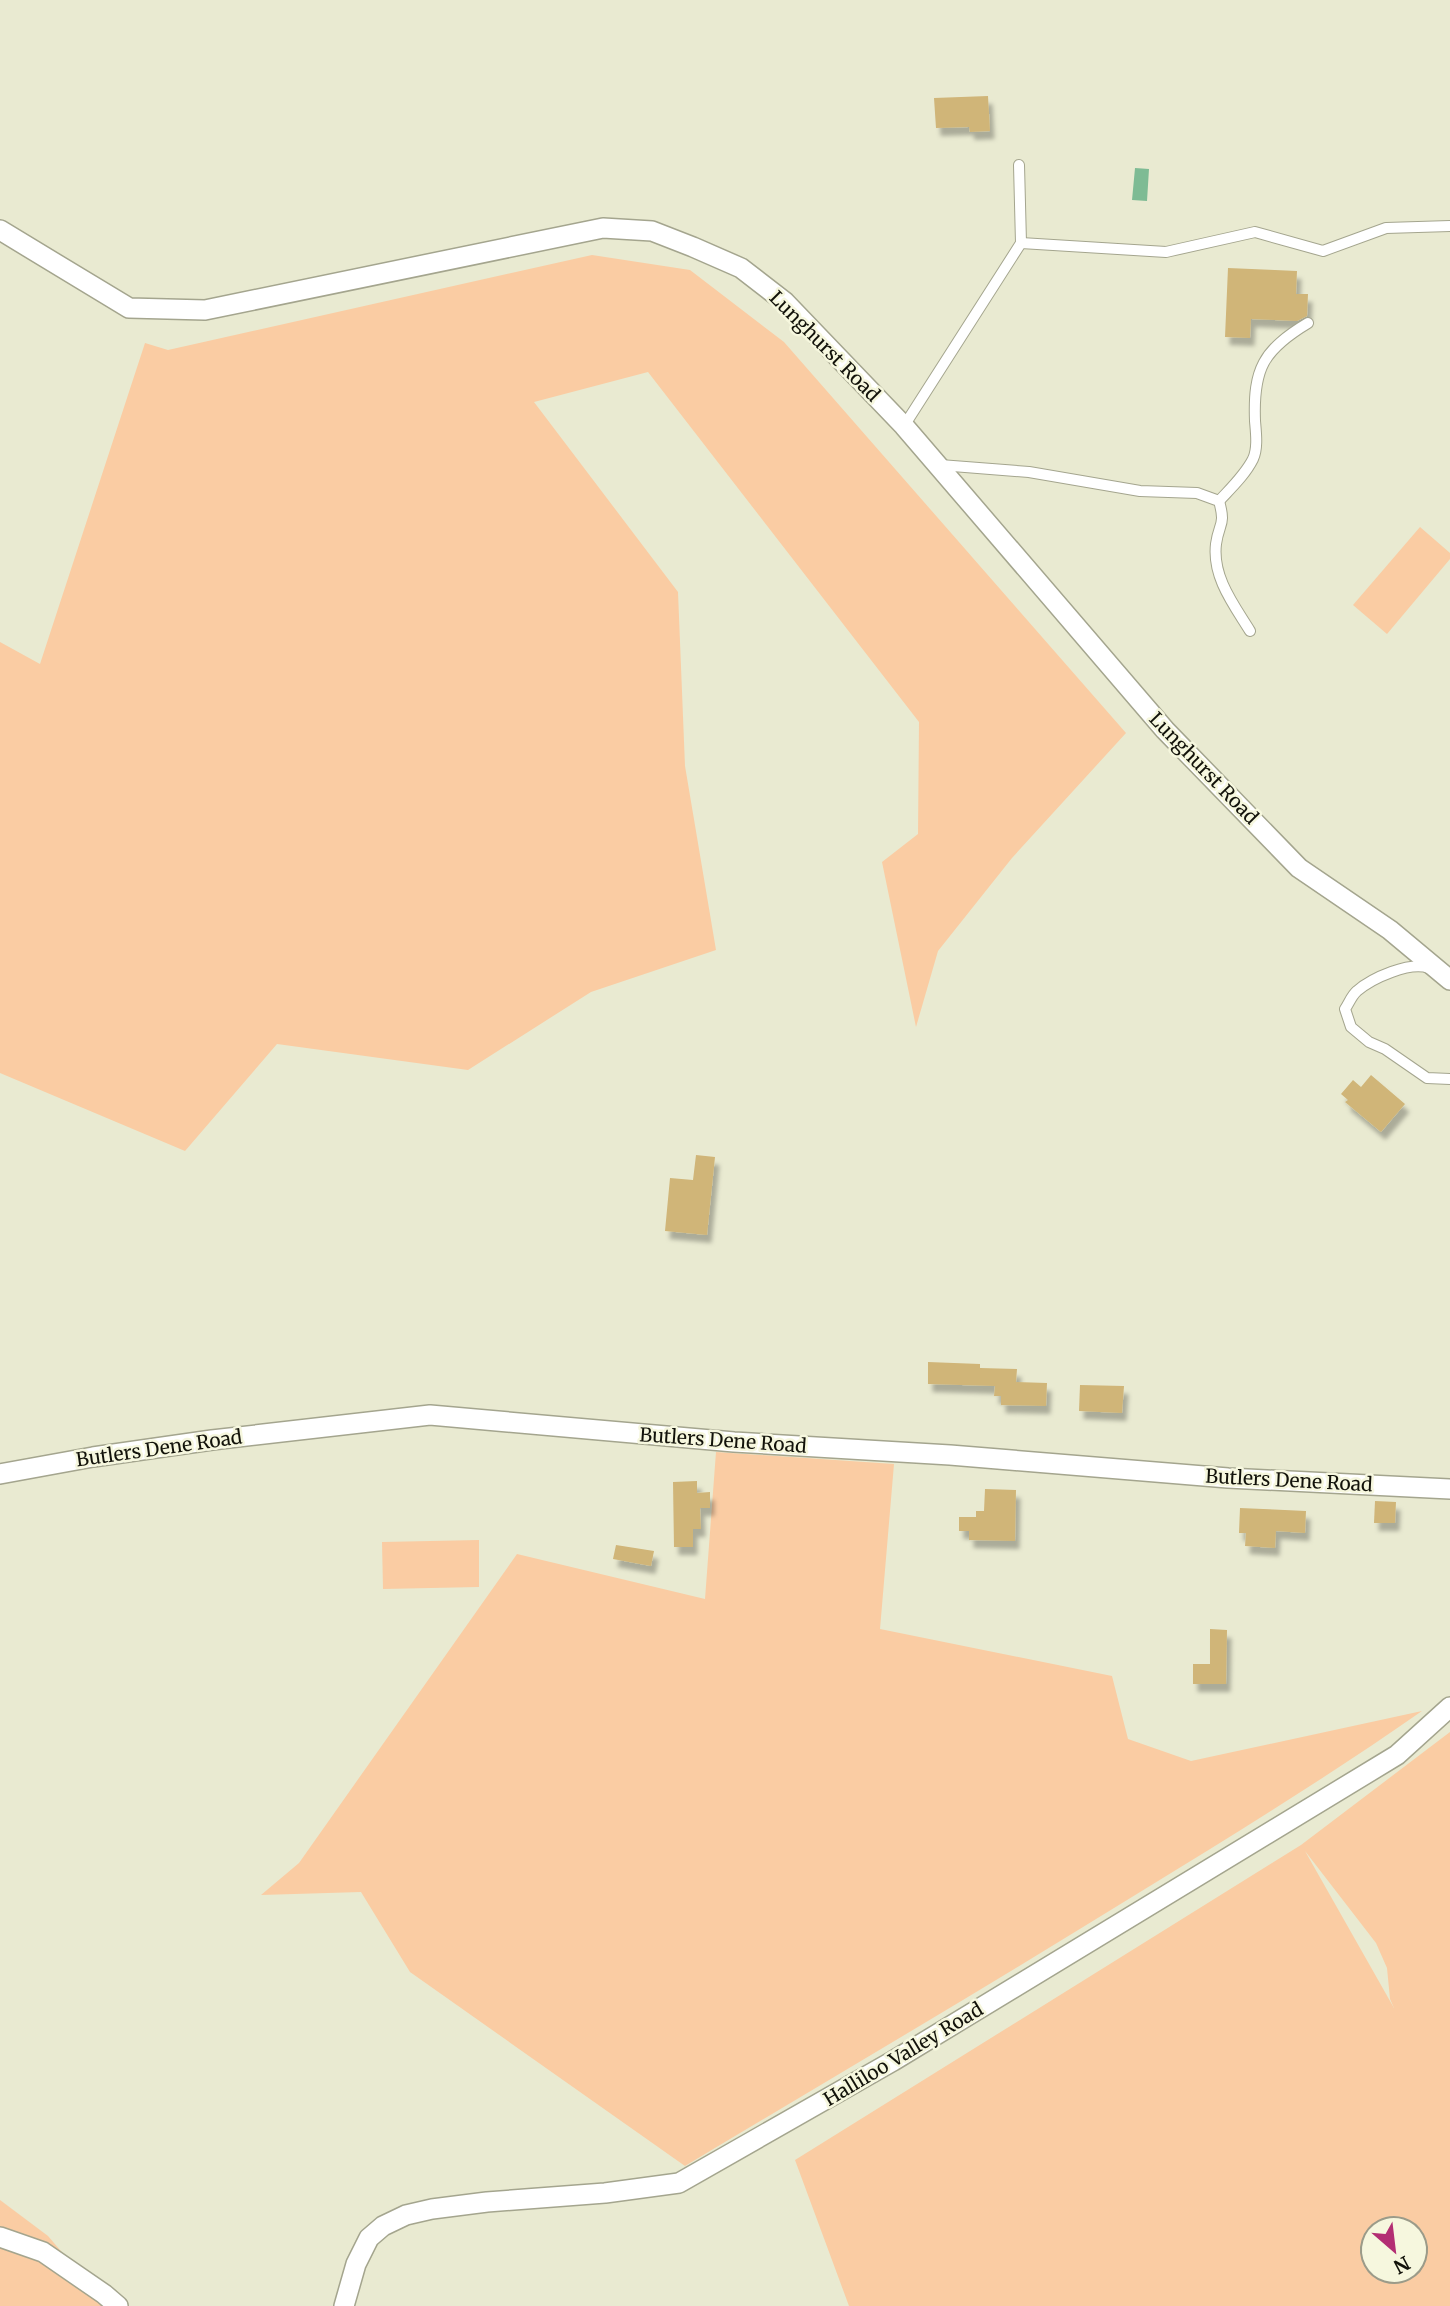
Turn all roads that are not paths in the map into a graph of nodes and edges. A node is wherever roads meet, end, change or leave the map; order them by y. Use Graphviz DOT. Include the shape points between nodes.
graph roads {
  1 [pos="1018,165"];
  2 [pos="1450,226"];
  3 [pos="0,230"];
  4 [pos="1021,243"];
  5 [pos="1308,323"];
  6 [pos="904,426"];
  7 [pos="936,465"];
  8 [pos="1219,501"];
  9 [pos="1250,631"];
  10 [pos="1445,976"];
  11 [pos="1450,1079"];
  12 [pos="0,1474"];
  13 [pos="1450,1489"];
  14 [pos="1450,1706"];
  15 [pos="0,2236"];
  16 [pos="118,2306"];
  17 [pos="344,2306"];
  1 -- 4 [label="lane"];
  2 -- 4 [label="lane" via="1387,228 1323,251 1255,232 1166,251"];
  3 -- 6 [label="street, Lunghurst Road" via="129,308 205,310 603,228 652,231 741,268 785,302"];
  4 -- 6 [label="lane"];
  5 -- 8 [label="lane" via="1281,339 1258,372 1254,457"];
  6 -- 7 [label="street, Lunghurst Road"];
  7 -- 8 [label="lane" via="1029,472"];
  7 -- 10 [label="street, Lunghurst Road" via="1166,730 1299,868 1390,930"];
  8 -- 9 [label="lane" via="1224,518 1216,546 1220,583"];
  10 -- 11 [label="lane" via="1421,965 1387,973 1355,992 1345,1009 1351,1027 1369,1042 1427,1078"];
  12 -- 13 [label="street, Butlers Dene Road" via="212,1440 430,1415 1228,1478"];
  14 -- 17 [label="street, Halliloo Valley Road" via="1397,1755 893,2062 679,2183 432,2209 383,2226 369,2238 356,2264"];
  15 -- 16 [label="street" via="43,2252"];
}
